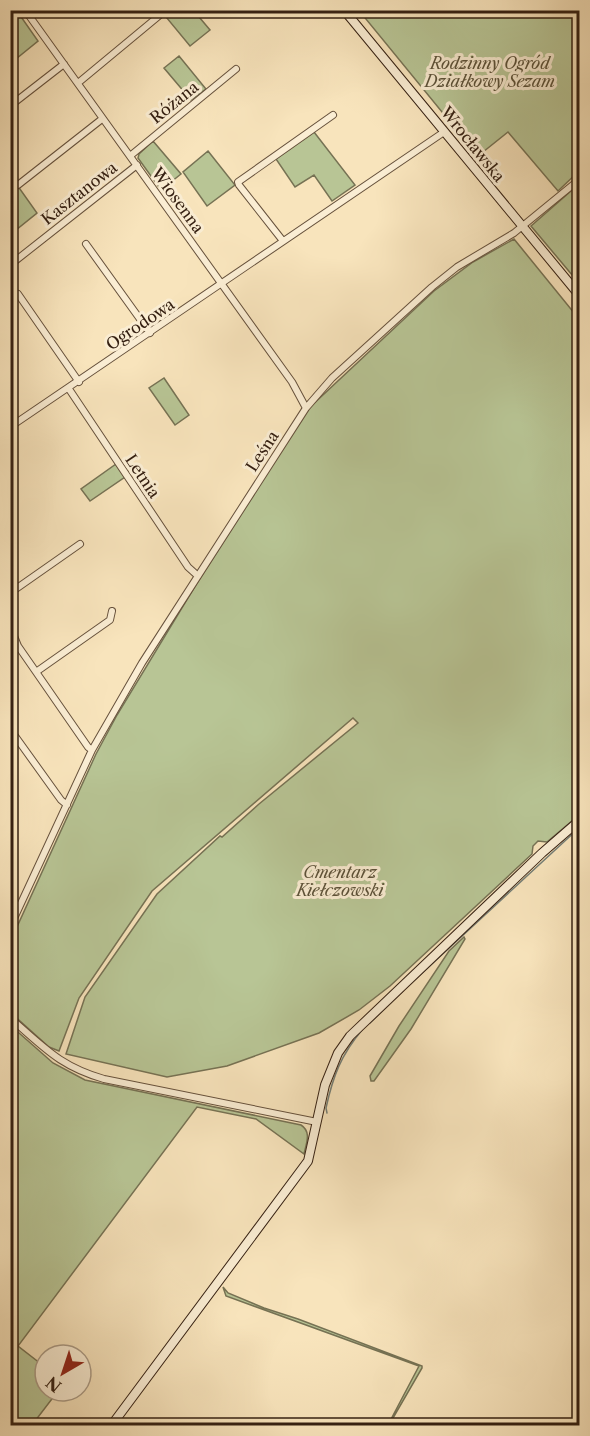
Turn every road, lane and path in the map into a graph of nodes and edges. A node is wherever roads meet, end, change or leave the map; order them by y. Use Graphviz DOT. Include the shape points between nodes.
graph roads {
  1 [pos="25,10"];
  2 [pos="166,10"];
  3 [pos="357,10"];
  4 [pos="347,14"];
  5 [pos="64,64"];
  6 [pos="236,69"];
  7 [pos="78,83"];
  8 [pos="10,106"];
  9 [pos="333,115"];
  10 [pos="102,119"];
  11 [pos="444,132"];
  12 [pos="130,156"];
  13 [pos="136,165"];
  14 [pos="579,179"];
  15 [pos="18,185"];
  16 [pos="522,227"];
  17 [pos="283,241"];
  18 [pos="86,244"];
  19 [pos="10,265"];
  20 [pos="221,284"];
  21 [pos="18,294"];
  22 [pos="579,294"];
  23 [pos="150,333"];
  24 [pos="79,382"];
  25 [pos="69,389"];
  26 [pos="306,408"];
  27 [pos="10,427"];
  28 [pos="80,544"];
  29 [pos="198,576"];
  30 [pos="10,593"];
  31 [pos="112,611"];
  32 [pos="10,626"];
  33 [pos="36,672"];
  34 [pos="10,729"];
  35 [pos="92,750"];
  36 [pos="68,805"];
  37 [pos="579,820"];
  38 [pos="10,927"];
  39 [pos="10,1018"];
  40 [pos="317,1122"];
  41 [pos="111,1425"];
  1 -- 5 [label="street, Wiosenna"];
  2 -- 7 [label="street"];
  3 -- 4 [label="street"];
  4 -- 11 [label="street, Wrocławska"];
  5 -- 7 [label="street, Wiosenna"];
  5 -- 8 [label="street"];
  6 -- 12 [label="street, Różana"];
  7 -- 10 [label="street, Wiosenna"];
  9 -- 17 [label="street" via="238,182"];
  10 -- 12 [label="street, Wiosenna"];
  10 -- 15 [label="street"];
  11 -- 16 [label="street, Wrocławska"];
  11 -- 17 [label="street, Ogrodowa"];
  12 -- 13 [label="street, Wiosenna"];
  13 -- 19 [label="street, Kasztanowa"];
  13 -- 20 [label="street, Wiosenna"];
  14 -- 16 [label="street, Leśna"];
  16 -- 22 [label="street, Wrocławska"];
  16 -- 26 [label="street, Leśna" via="432,286 332,378"];
  17 -- 20 [label="street, Ogrodowa"];
  18 -- 23 [label="street"];
  20 -- 23 [label="street, Ogrodowa"];
  20 -- 26 [label="street, Wiosenna" via="292,382"];
  21 -- 24 [label="street"];
  23 -- 24 [label="street, Ogrodowa"];
  24 -- 25 [label="street, Ogrodowa"];
  25 -- 27 [label="street, Ogrodowa"];
  25 -- 29 [label="street, Letnia" via="188,567"];
  26 -- 29 [label="street, Leśna"];
  28 -- 30 [label="street"];
  29 -- 35 [label="street, Leśna"];
  31 -- 33 [label="street" via="110,620"];
  32 -- 33 [label="street"];
  33 -- 35 [label="street"];
  34 -- 36 [label="street"];
  35 -- 36 [label="street, Leśna"];
  36 -- 38 [label="street, Leśna"];
  37 -- 40 [label="street" via="355,1029 331,1067"];
  39 -- 40 [label="street" via="52,1056 85,1074"];
  40 -- 41 [label="street" via="306,1166"];
}
